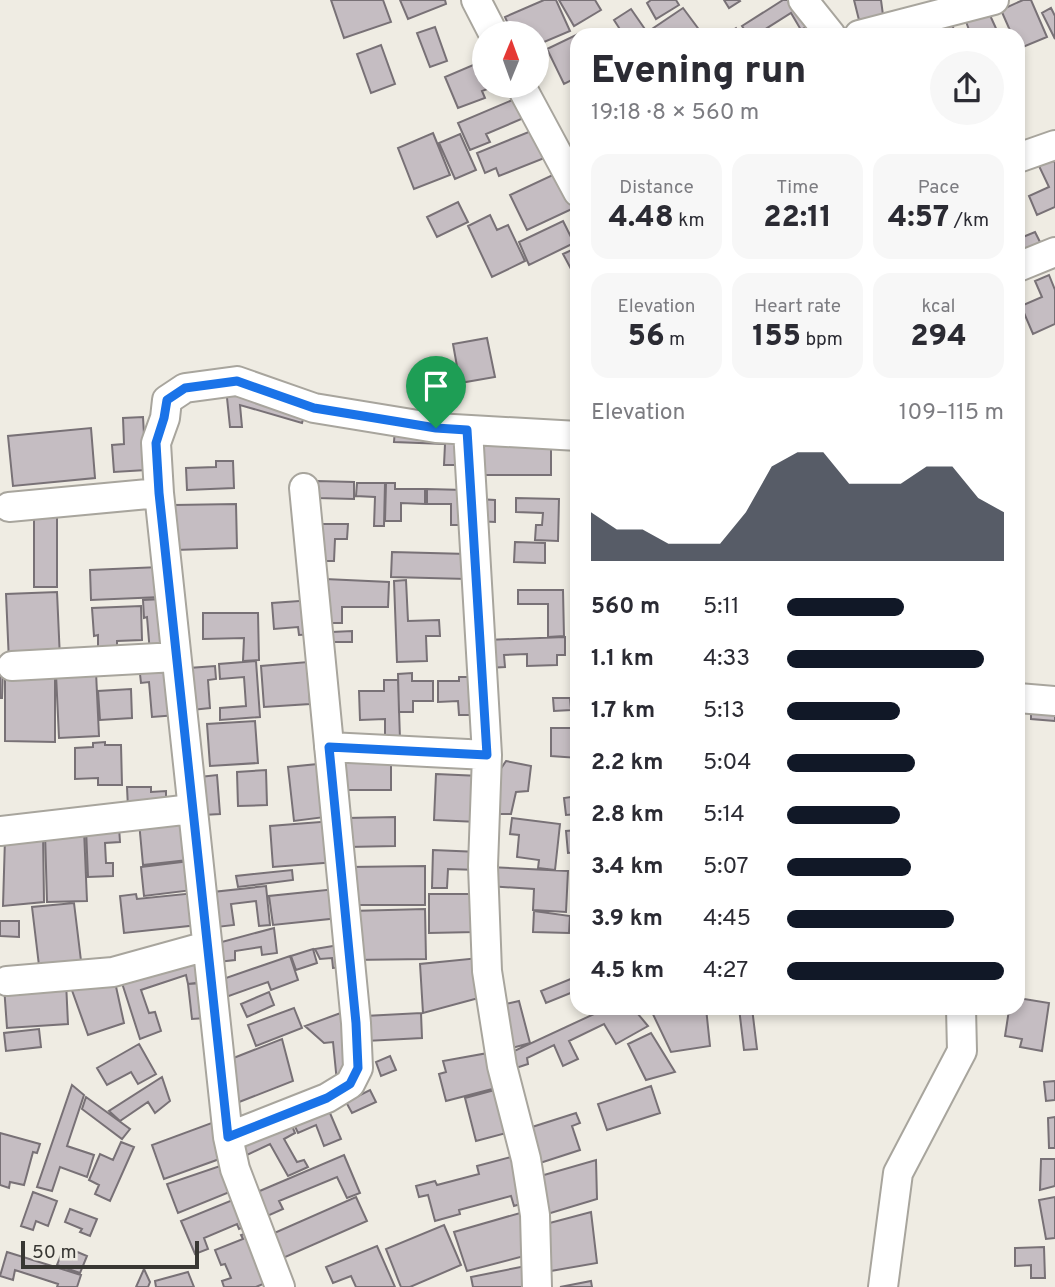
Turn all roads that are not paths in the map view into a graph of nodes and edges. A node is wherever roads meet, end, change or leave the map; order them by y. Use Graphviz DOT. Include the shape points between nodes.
graph roads {
  1 [pos="476,0"];
  2 [pos="803,0"];
  3 [pos="994,0"];
  4 [pos="487,21"];
  5 [pos="825,28"];
  6 [pos="886,28"];
  7 [pos="527,98"];
  8 [pos="1055,145"];
  9 [pos="1025,156"];
  10 [pos="570,177"];
  11 [pos="1055,252"];
  12 [pos="1025,264"];
  13 [pos="467,430"];
  14 [pos="570,436"];
  15 [pos="304,488"];
  16 [pos="159,493"];
  17 [pos="9,507"];
  18 [pos="176,657"];
  19 [pos="12,666"];
  20 [pos="1025,699"];
  21 [pos="1055,701"];
  22 [pos="329,747"];
  23 [pos="487,755"];
  24 [pos="192,809"];
  25 [pos="0,831"];
  26 [pos="207,946"];
  27 [pos="7,981"];
  28 [pos="961,1015"];
  29 [pos="228,1137"];
  30 [pos="281,1287"];
  31 [pos="537,1287"];
  32 [pos="883,1287"];
  1 -- 4 [label="street"];
  2 -- 5 [label="street"];
  3 -- 6 [label="street"];
  7 -- 10 [label="street"];
  8 -- 9 [label="street"];
  11 -- 12 [label="street"];
  13 -- 14 [label="street"];
  13 -- 16 [label="street" via="314,408 237,381 185,388 167,400 156,443"];
  13 -- 23 [label="street"];
  15 -- 22 [label="street"];
  16 -- 17 [label="street"];
  16 -- 18 [label="street"];
  18 -- 19 [label="street"];
  18 -- 24 [label="street"];
  20 -- 21 [label="street"];
  22 -- 23 [label="street"];
  22 -- 29 [label="street" via="358,1068 350,1084 327,1098"];
  23 -- 31 [label="street" via="486,971 502,1066 526,1159 535,1215"];
  24 -- 25 [label="street"];
  24 -- 26 [label="street"];
  26 -- 27 [label="street" via="113,972"];
  26 -- 29 [label="street"];
  28 -- 32 [label="street" via="962,1051 898,1173"];
  29 -- 30 [label="street" via="234,1169"];
}
